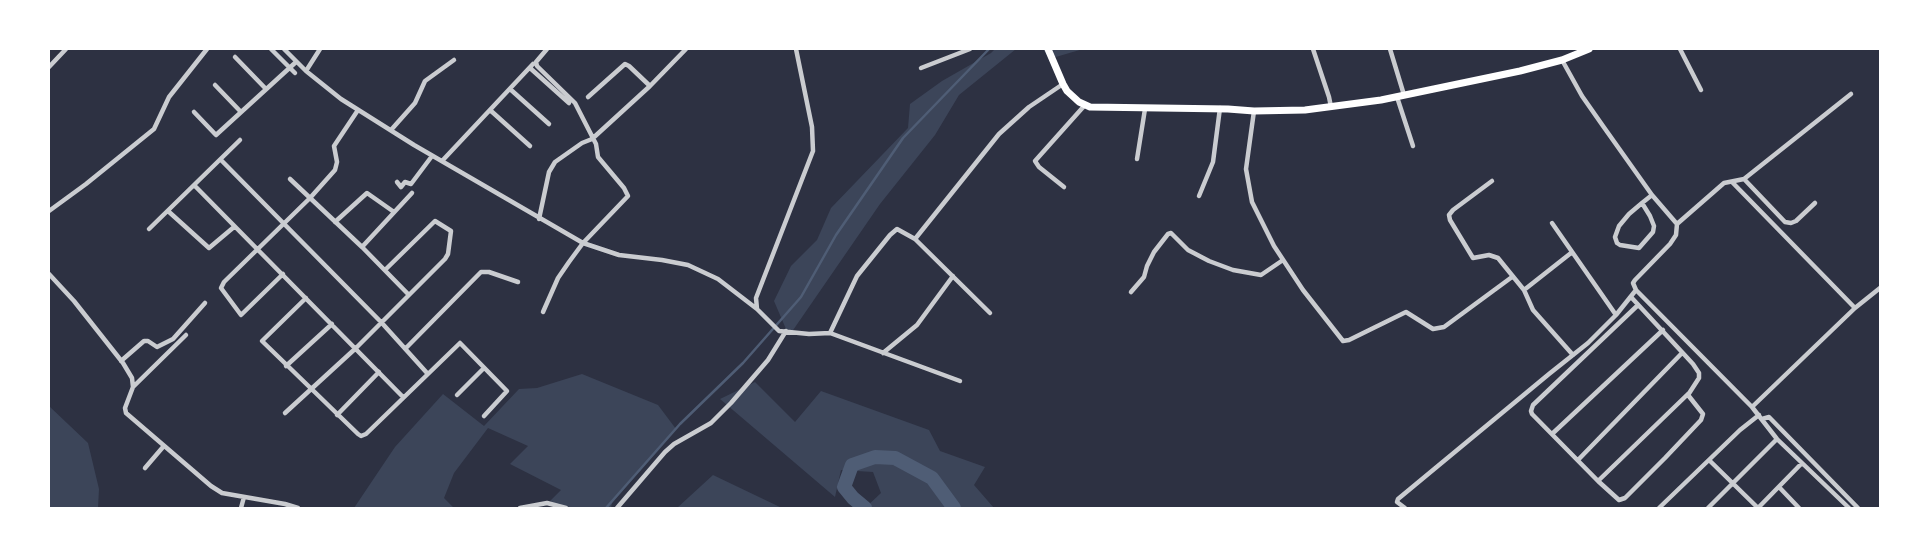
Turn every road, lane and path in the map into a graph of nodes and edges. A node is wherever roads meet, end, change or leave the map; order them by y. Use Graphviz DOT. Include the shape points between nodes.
graph roads {
  1 [pos="66,49"];
  2 [pos="207,49"];
  3 [pos="271,49"];
  4 [pos="284,49"];
  5 [pos="320,49"];
  6 [pos="547,49"];
  7 [pos="686,49"];
  8 [pos="796,49"];
  9 [pos="970,49"];
  10 [pos="1048,49"];
  11 [pos="1313,49"];
  12 [pos="1390,49"];
  13 [pos="1589,49"];
  14 [pos="1680,49"];
  15 [pos="235,57"];
  16 [pos="454,60"];
  17 [pos="1562,60"];
  18 [pos="296,62"];
  19 [pos="49,67"];
  20 [pos="290,68"];
  21 [pos="920,68"];
  22 [pos="306,71"];
  23 [pos="295,73"];
  24 [pos="1063,84"];
  25 [pos="215,86"];
  26 [pos="650,86"];
  27 [pos="266,89"];
  28 [pos="510,89"];
  29 [pos="1701,90"];
  30 [pos="1851,94"];
  31 [pos="1401,96"];
  32 [pos="588,97"];
  33 [pos="569,103"];
  34 [pos="1085,105"];
  35 [pos="1220,108"];
  36 [pos="1331,108"];
  37 [pos="1145,109"];
  38 [pos="358,110"];
  39 [pos="490,110"];
  40 [pos="194,112"];
  41 [pos="241,112"];
  42 [pos="1254,112"];
  43 [pos="549,124"];
  44 [pos="391,130"];
  45 [pos="592,139"];
  46 [pos="240,140"];
  47 [pos="530,146"];
  48 [pos="1413,146"];
  49 [pos="432,156"];
  50 [pos="1137,159"];
  51 [pos="221,160"];
  52 [pos="442,161"];
  53 [pos="290,179"];
  54 [pos="1744,179"];
  55 [pos="1492,181"];
  56 [pos="396,182"];
  57 [pos="1732,182"];
  58 [pos="194,186"];
  59 [pos="1064,187"];
  60 [pos="412,193"];
  61 [pos="1652,195"];
  62 [pos="1199,196"];
  63 [pos="310,198"];
  64 [pos="1642,203"];
  65 [pos="1815,203"];
  66 [pos="49,210"];
  67 [pos="168,211"];
  68 [pos="394,212"];
  69 [pos="539,219"];
  70 [pos="336,222"];
  71 [pos="1552,223"];
  72 [pos="284,224"];
  73 [pos="1677,224"];
  74 [pos="234,227"];
  75 [pos="149,229"];
  76 [pos="915,239"];
  77 [pos="583,243"];
  78 [pos="362,247"];
  79 [pos="257,249"];
  80 [pos="1572,252"];
  81 [pos="1283,260"];
  82 [pos="385,270"];
  83 [pos="49,274"];
  84 [pos="283,274"];
  85 [pos="953,276"];
  86 [pos="1512,276"];
  87 [pos="518,282"];
  88 [pos="1880,288"];
  89 [pos="1524,290"];
  90 [pos="1636,290"];
  91 [pos="1130,292"];
  92 [pos="408,295"];
  93 [pos="1631,297"];
  94 [pos="306,298"];
  95 [pos="206,303"];
  96 [pos="1637,306"];
  97 [pos="1855,308"];
  98 [pos="757,309"];
  99 [pos="543,312"];
  100 [pos="990,313"];
  101 [pos="1616,315"];
  102 [pos="381,322"];
  103 [pos="332,324"];
  104 [pos="1663,330"];
  105 [pos="786,331"];
  106 [pos="830,333"];
  107 [pos="186,334"];
  108 [pos="356,348"];
  109 [pos="406,348"];
  110 [pos="1682,352"];
  111 [pos="883,354"];
  112 [pos="1573,355"];
  113 [pos="121,361"];
  114 [pos="286,366"];
  115 [pos="484,368"];
  116 [pos="379,372"];
  117 [pos="427,373"];
  118 [pos="960,381"];
  119 [pos="133,387"];
  120 [pos="311,390"];
  121 [pos="1688,394"];
  122 [pos="457,395"];
  123 [pos="403,397"];
  124 [pos="1752,407"];
  125 [pos="285,414"];
  126 [pos="336,415"];
  127 [pos="484,416"];
  128 [pos="1761,417"];
  129 [pos="1552,434"];
  130 [pos="1777,439"];
  131 [pos="164,447"];
  132 [pos="1798,447"];
  133 [pos="1792,454"];
  134 [pos="1578,460"];
  135 [pos="1709,460"];
  136 [pos="1802,463"];
  137 [pos="146,468"];
  138 [pos="1598,481"];
  139 [pos="1734,484"];
  140 [pos="1778,487"];
  141 [pos="244,497"];
  142 [pos="241,508"];
  143 [pos="298,508"];
  144 [pos="520,508"];
  145 [pos="566,508"];
  146 [pos="617,508"];
  147 [pos="1405,508"];
  148 [pos="1659,508"];
  149 [pos="1708,508"];
  150 [pos="1758,508"];
  151 [pos="1799,508"];
  152 [pos="1849,508"];
  153 [pos="1858,508"];
  1 -- 19 [label="street"];
  2 -- 66 [label="street" via="169,97 154,129"];
  3 -- 20 [label="street"];
  4 -- 18 [label="street"];
  5 -- 22 [label="street"];
  6 -- 45 [label="street" via="536,62 537,66 574,103"];
  7 -- 26 [label="street"];
  8 -- 98 [label="street" via="812,127 813,151 756,298"];
  9 -- 21 [label="street"];
  10 -- 24 [label="main road"];
  11 -- 36 [label="street" via="1330,96"];
  12 -- 31 [label="street"];
  13 -- 17 [label="main road"];
  14 -- 29 [label="street"];
  15 -- 27 [label="street"];
  16 -- 44 [label="street" via="424,81 415,103"];
  17 -- 31 [label="main road"];
  17 -- 61 [label="street" via="1582,96"];
  18 -- 20 [label="street"];
  18 -- 22 [label="street"];
  20 -- 23 [label="street"];
  20 -- 27 [label="street"];
  22 -- 38 [label="street"];
  24 -- 34 [label="main road" via="1074,98"];
  24 -- 76 [label="street" via="999,134"];
  25 -- 41 [label="street"];
  26 -- 32 [label="street" via="625,64"];
  26 -- 45 [label="street"];
  27 -- 41 [label="street"];
  28 -- 33 [label="street" via="532,66"];
  28 -- 39 [label="street"];
  28 -- 43 [label="street"];
  30 -- 54 [label="street"];
  31 -- 36 [label="main road"];
  31 -- 48 [label="street"];
  34 -- 37 [label="main road"];
  34 -- 59 [label="street" via="1035,160"];
  35 -- 37 [label="main road"];
  35 -- 42 [label="main road"];
  35 -- 62 [label="street" via="1214,162"];
  36 -- 42 [label="main road"];
  37 -- 50 [label="street"];
  38 -- 44 [label="street"];
  38 -- 63 [label="street" via="334,146 335,170"];
  39 -- 47 [label="street"];
  39 -- 52 [label="street"];
  40 -- 41 [label="street" via="216,135"];
  42 -- 81 [label="street" via="1246,169 1248,184 1262,225"];
  44 -- 49 [label="street"];
  45 -- 69 [label="street" via="555,162"];
  45 -- 77 [label="street" via="598,157 628,196"];
  46 -- 51 [label="street"];
  49 -- 52 [label="street"];
  49 -- 56 [label="street" via="411,184 405,182 402,186"];
  51 -- 58 [label="street"];
  51 -- 72 [label="street"];
  52 -- 69 [label="street"];
  53 -- 63 [label="street"];
  54 -- 57 [label="street"];
  54 -- 65 [label="street" via="1785,222 1796,221"];
  55 -- 86 [label="street" via="1454,210 1449,215 1450,220 1474,258 1495,256"];
  57 -- 73 [label="street" via="1724,183"];
  57 -- 97 [label="street"];
  58 -- 67 [label="street"];
  58 -- 74 [label="street"];
  60 -- 68 [label="street"];
  61 -- 64 [label="street"];
  61 -- 73 [label="street"];
  63 -- 70 [label="street"];
  63 -- 72 [label="street"];
  64 -- 64 [label="street" via="1617,229 1615,240 1620,245 1640,248 1653,232 1654,226"];
  67 -- 74 [label="street" via="209,248"];
  67 -- 75 [label="street"];
  68 -- 70 [label="street" via="367,193"];
  68 -- 78 [label="street"];
  69 -- 77 [label="street"];
  70 -- 78 [label="street"];
  71 -- 80 [label="street"];
  72 -- 79 [label="street"];
  72 -- 102 [label="street"];
  73 -- 90 [label="street" via="1676,235 1670,244 1633,283"];
  74 -- 79 [label="street"];
  76 -- 85 [label="street"];
  76 -- 106 [label="street" via="894,230 852,285"];
  77 -- 98 [label="street" via="619,255 688,265 718,279"];
  77 -- 99 [label="street" via="558,278"];
  78 -- 82 [label="street"];
  79 -- 84 [label="street"];
  79 -- 84 [label="street" via="222,286 222,291 241,315"];
  80 -- 89 [label="street"];
  80 -- 101 [label="street"];
  81 -- 86 [label="street" via="1302,290 1346,341 1406,312 1433,329 1444,327"];
  81 -- 91 [label="street" via="1261,275 1232,270 1188,250 1171,233 1154,252 1144,277"];
  82 -- 92 [label="street"];
  82 -- 92 [label="street" via="435,221 451,231 447,257"];
  83 -- 113 [label="street"];
  84 -- 94 [label="street"];
  85 -- 100 [label="street"];
  85 -- 111 [label="street" via="916,325"];
  86 -- 89 [label="street"];
  87 -- 109 [label="street" via="481,272"];
  88 -- 97 [label="street"];
  89 -- 112 [label="street" via="1533,310"];
  90 -- 93 [label="street"];
  90 -- 124 [label="street"];
  92 -- 102 [label="street"];
  93 -- 96 [label="street"];
  93 -- 101 [label="street"];
  94 -- 103 [label="street"];
  94 -- 114 [label="street" via="262,341"];
  95 -- 113 [label="street" via="173,340 157,347 144,341"];
  96 -- 104 [label="street"];
  96 -- 129 [label="street" via="1532,407 1532,414"];
  97 -- 124 [label="street"];
  98 -- 105 [label="street" via="779,331"];
  101 -- 112 [label="street"];
  102 -- 108 [label="street"];
  102 -- 109 [label="street"];
  103 -- 108 [label="street"];
  103 -- 114 [label="street"];
  104 -- 110 [label="street"];
  104 -- 129 [label="street"];
  105 -- 106 [label="street"];
  105 -- 146 [label="street" via="768,360 732,403 711,423 665,452"];
  106 -- 111 [label="street"];
  107 -- 119 [label="street"];
  108 -- 116 [label="street"];
  108 -- 120 [label="street"];
  109 -- 117 [label="street"];
  110 -- 121 [label="street" via="1698,373 1697,383"];
  110 -- 134 [label="street"];
  111 -- 118 [label="street"];
  112 -- 147 [label="street" via="1398,499 1397,502"];
  113 -- 119 [label="street" via="132,378"];
  114 -- 120 [label="street"];
  115 -- 117 [label="street" via="460,343"];
  115 -- 122 [label="street"];
  115 -- 127 [label="street" via="507,391"];
  116 -- 123 [label="street"];
  116 -- 126 [label="street"];
  117 -- 123 [label="street"];
  119 -- 131 [label="street" via="124,408 126,413"];
  120 -- 125 [label="street"];
  120 -- 126 [label="street"];
  121 -- 138 [label="street"];
  121 -- 138 [label="street" via="1703,412 1703,417 1625,498 1616,498"];
  123 -- 126 [label="street" via="364,436"];
  124 -- 128 [label="street"];
  128 -- 130 [label="street"];
  128 -- 132 [label="street" via="1769,417"];
  128 -- 135 [label="street" via="1740,430"];
  129 -- 134 [label="street"];
  130 -- 133 [label="street"];
  130 -- 139 [label="street"];
  131 -- 137 [label="street"];
  131 -- 141 [label="street" via="222,493"];
  132 -- 133 [label="street"];
  132 -- 153 [label="street"];
  133 -- 136 [label="street"];
  134 -- 138 [label="street"];
  135 -- 139 [label="street"];
  135 -- 148 [label="street"];
  136 -- 140 [label="street"];
  136 -- 152 [label="street"];
  139 -- 149 [label="street"];
  139 -- 150 [label="street"];
  140 -- 150 [label="street"];
  140 -- 151 [label="street"];
  141 -- 142 [label="street"];
  141 -- 143 [label="street"];
  144 -- 145 [label="street" via="547,503"];
}
